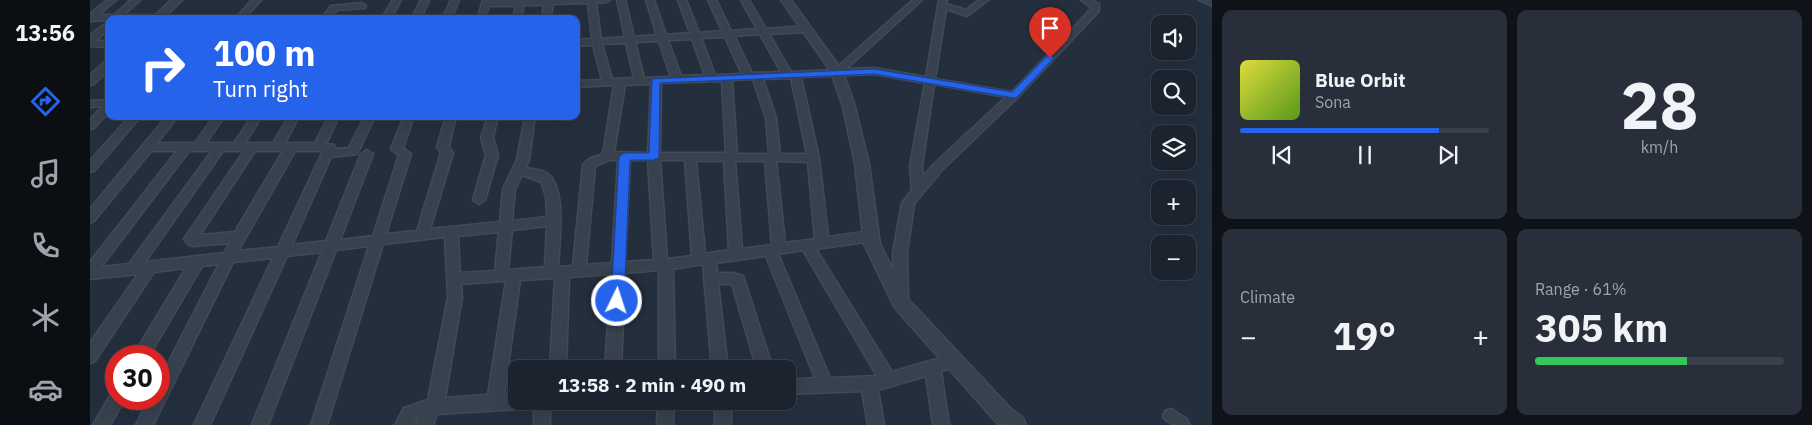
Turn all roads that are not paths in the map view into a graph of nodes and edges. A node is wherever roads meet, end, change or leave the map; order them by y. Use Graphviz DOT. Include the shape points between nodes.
graph roads {
  1 [pos="112,0"];
  2 [pos="136,0"];
  3 [pos="177,0"];
  4 [pos="257,0"];
  5 [pos="397,0"];
  6 [pos="425,0"];
  7 [pos="455,0"];
  8 [pos="606,0"];
  9 [pos="622,0"];
  10 [pos="650,0"];
  11 [pos="682,0"];
  12 [pos="712,0"];
  13 [pos="744,0"];
  14 [pos="786,0"];
  15 [pos="918,0"];
  16 [pos="984,0"];
  17 [pos="1085,0"];
  18 [pos="1203,0"];
  19 [pos="549,1"];
  20 [pos="580,1"];
  21 [pos="592,1"];
  22 [pos="486,2"];
  23 [pos="520,2"];
  24 [pos="364,3"];
  25 [pos="943,3"];
  26 [pos="1212,3"];
  27 [pos="119,15"];
  28 [pos="160,15"];
  29 [pos="243,15"];
  30 [pos="328,15"];
  31 [pos="356,15"];
  32 [pos="389,15"];
  33 [pos="418,15"];
  34 [pos="448,15"];
  35 [pos="482,15"];
  36 [pos="517,15"];
  37 [pos="547,15"];
  38 [pos="90,18"];
  39 [pos="105,19"];
  40 [pos="105,28"];
  41 [pos="806,29"];
  42 [pos="762,31"];
  43 [pos="727,34"];
  44 [pos="695,36"];
  45 [pos="663,38"];
  46 [pos="630,40"];
  47 [pos="90,42"];
  48 [pos="598,42"];
  49 [pos="580,43"];
  50 [pos="105,44"];
  51 [pos="105,68"];
  52 [pos="837,72"];
  53 [pos="791,74"];
  54 [pos="753,76"];
  55 [pos="726,77"];
  56 [pos="711,78"];
  57 [pos="656,80"];
  58 [pos="677,80"];
  59 [pos="930,80"];
  60 [pos="90,81"];
  61 [pos="640,81"];
  62 [pos="620,82"];
  63 [pos="608,83"];
  64 [pos="580,84"];
  65 [pos="1014,96"];
  66 [pos="90,104"];
  67 [pos="105,104"];
  68 [pos="105,109"];
  69 [pos="132,120"];
  70 [pos="171,120"];
  71 [pos="216,120"];
  72 [pos="254,120"];
  73 [pos="293,120"];
  74 [pos="333,120"];
  75 [pos="368,120"];
  76 [pos="408,120"];
  77 [pos="451,120"];
  78 [pos="492,120"];
  79 [pos="529,120"];
  80 [pos="90,126"];
  81 [pos="149,147"];
  82 [pos="192,147"];
  83 [pos="220,147"];
  84 [pos="237,147"];
  85 [pos="252,147"];
  86 [pos="284,147"];
  87 [pos="323,150"];
  88 [pos="367,154"];
  89 [pos="608,156"];
  90 [pos="624,157"];
  91 [pos="654,157"];
  92 [pos="690,157"];
  93 [pos="730,157"];
  94 [pos="773,158"];
  95 [pos="813,158"];
  96 [pos="90,168"];
  97 [pos="516,170"];
  98 [pos="918,191"];
  99 [pos="479,200"];
  100 [pos="90,218"];
  101 [pos="553,221"];
  102 [pos="506,226"];
  103 [pos="450,232"];
  104 [pos="422,235"];
  105 [pos="871,236"];
  106 [pos="239,237"];
  107 [pos="378,240"];
  108 [pos="822,243"];
  109 [pos="807,245"];
  110 [pos="329,246"];
  111 [pos="774,249"];
  112 [pos="280,252"];
  113 [pos="736,255"];
  114 [pos="231,258"];
  115 [pos="704,259"];
  116 [pos="197,262"];
  117 [pos="664,265"];
  118 [pos="150,267"];
  119 [pos="619,267"];
  120 [pos="133,269"];
  121 [pos="579,270"];
  122 [pos="557,272"];
  123 [pos="508,275"];
  124 [pos="92,276"];
  125 [pos="454,279"];
  126 [pos="711,279"];
  127 [pos="901,303"];
  128 [pos="148,345"];
  129 [pos="90,356"];
  130 [pos="558,360"];
  131 [pos="614,360"];
  132 [pos="667,360"];
  133 [pos="719,360"];
  134 [pos="762,360"];
  135 [pos="954,361"];
  136 [pos="933,367"];
  137 [pos="170,375"];
  138 [pos="888,380"];
  139 [pos="869,384"];
  140 [pos="826,386"];
  141 [pos="796,387"];
  142 [pos="508,401"];
  143 [pos="495,402"];
  144 [pos="110,410"];
  145 [pos="152,410"];
  146 [pos="542,410"];
  147 [pos="666,410"];
  148 [pos="723,410"];
  149 [pos="429,414"];
  150 [pos="101,425"];
  151 [pos="144,425"];
  152 [pos="202,425"];
  153 [pos="260,425"];
  154 [pos="320,425"];
  155 [pos="403,425"];
  156 [pos="542,425"];
  157 [pos="666,425"];
  158 [pos="723,425"];
  159 [pos="876,425"];
  160 [pos="941,425"];
  161 [pos="1016,425"];
  1 -- 38 [label="street"];
  2 -- 27 [label="street"];
  3 -- 28 [label="street"];
  4 -- 29 [label="street"];
  5 -- 32 [label="street"];
  6 -- 33 [label="street"];
  7 -- 34 [label="street"];
  8 -- 21 [label="street"];
  9 -- 46 [label="street"];
  10 -- 45 [label="street"];
  11 -- 44 [label="street"];
  12 -- 43 [label="street"];
  13 -- 42 [label="street"];
  14 -- 41 [label="street"];
  15 -- 52 [label="street"];
  16 -- 25 [label="street" via="967,13"];
  17 -- 65 [label="street" via="1096,9"];
  18 -- 26 [label="street"];
  19 -- 20 [label="street"];
  19 -- 23 [label="street"];
  19 -- 37 [label="street"];
  20 -- 21 [label="street"];
  21 -- 48 [label="street"];
  22 -- 23 [label="street"];
  22 -- 35 [label="street"];
  23 -- 36 [label="street"];
  24 -- 30 [label="street" via="334,8"];
  24 -- 31 [label="street"];
  25 -- 59 [label="street"];
  38 -- 39 [label="street"];
  40 -- 47 [label="street"];
  41 -- 42 [label="street"];
  41 -- 52 [label="street"];
  42 -- 43 [label="street"];
  42 -- 53 [label="street"];
  43 -- 44 [label="street"];
  43 -- 54 [label="street"];
  44 -- 45 [label="street"];
  44 -- 56 [label="street"];
  45 -- 46 [label="street"];
  45 -- 58 [label="street"];
  46 -- 48 [label="street"];
  46 -- 61 [label="street"];
  47 -- 50 [label="street"];
  48 -- 49 [label="street"];
  48 -- 63 [label="street"];
  51 -- 60 [label="street"];
  52 -- 53 [label="street"];
  52 -- 59 [label="street" via="874,71"];
  52 -- 105 [label="street" via="862,164"];
  53 -- 54 [label="street"];
  53 -- 95 [label="street"];
  54 -- 55 [label="street"];
  54 -- 94 [label="street" via="771,118"];
  55 -- 56 [label="street"];
  55 -- 93 [label="street"];
  56 -- 58 [label="street"];
  57 -- 58 [label="street"];
  57 -- 61 [label="street"];
  57 -- 91 [label="street"];
  59 -- 65 [label="street"];
  59 -- 98 [label="street" via="916,166"];
  61 -- 62 [label="street"];
  62 -- 63 [label="street"];
  62 -- 89 [label="street"];
  63 -- 64 [label="street"];
  65 -- 98 [label="street" via="937,168"];
  66 -- 67 [label="street"];
  68 -- 80 [label="street"];
  69 -- 96 [label="street"];
  70 -- 81 [label="street"];
  71 -- 82 [label="street"];
  72 -- 84 [label="street"];
  73 -- 86 [label="street"];
  74 -- 87 [label="street"];
  75 -- 87 [label="street" via="353,151"];
  76 -- 107 [label="street" via="397,149 405,154"];
  77 -- 104 [label="street" via="443,147 446,153"];
  78 -- 99 [label="street" via="488,138 492,154"];
  79 -- 97 [label="street" via="523,160"];
  81 -- 82 [label="street"];
  81 -- 100 [label="street"];
  82 -- 83 [label="street"];
  82 -- 124 [label="street"];
  83 -- 84 [label="street"];
  83 -- 120 [label="street"];
  84 -- 85 [label="street"];
  85 -- 86 [label="street"];
  85 -- 106 [label="street" via="191,239"];
  86 -- 87 [label="street"];
  86 -- 106 [label="street"];
  87 -- 112 [label="street"];
  88 -- 110 [label="street"];
  89 -- 90 [label="street"];
  89 -- 121 [label="street" via="589,165"];
  90 -- 91 [label="street"];
  90 -- 119 [label="street"];
  91 -- 92 [label="street"];
  91 -- 117 [label="street"];
  92 -- 93 [label="street"];
  92 -- 115 [label="street"];
  93 -- 94 [label="street"];
  93 -- 113 [label="street"];
  94 -- 95 [label="street"];
  94 -- 111 [label="street"];
  95 -- 108 [label="street"];
  97 -- 101 [label="street" via="546,179 552,197"];
  97 -- 102 [label="street" via="509,190"];
  98 -- 127 [label="street" via="908,203 901,244"];
  101 -- 102 [label="street"];
  101 -- 122 [label="street"];
  102 -- 103 [label="street"];
  102 -- 123 [label="street"];
  103 -- 104 [label="street"];
  103 -- 125 [label="street"];
  104 -- 107 [label="street"];
  105 -- 108 [label="street"];
  105 -- 127 [label="street"];
  106 -- 114 [label="street"];
  107 -- 110 [label="street"];
  107 -- 154 [label="street"];
  108 -- 109 [label="street"];
  109 -- 111 [label="street"];
  109 -- 138 [label="street"];
  110 -- 112 [label="street"];
  110 -- 153 [label="street"];
  111 -- 113 [label="street"];
  111 -- 140 [label="street"];
  112 -- 114 [label="street"];
  112 -- 152 [label="street"];
  113 -- 115 [label="street"];
  114 -- 116 [label="street"];
  114 -- 137 [label="street"];
  115 -- 117 [label="street"];
  115 -- 126 [label="street"];
  116 -- 118 [label="street"];
  116 -- 128 [label="street"];
  117 -- 119 [label="street"];
  117 -- 132 [label="street"];
  118 -- 120 [label="street"];
  118 -- 129 [label="street"];
  119 -- 121 [label="street"];
  119 -- 131 [label="street"];
  120 -- 124 [label="street"];
  121 -- 122 [label="street"];
  122 -- 123 [label="street"];
  122 -- 130 [label="street"];
  123 -- 125 [label="street"];
  123 -- 143 [label="street"];
  125 -- 149 [label="street" via="453,313"];
  126 -- 133 [label="street"];
  126 -- 134 [label="street" via="738,280"];
  127 -- 135 [label="street"];
  135 -- 136 [label="street"];
  135 -- 161 [label="street"];
  136 -- 138 [label="street"];
  136 -- 160 [label="street"];
  138 -- 139 [label="street"];
  139 -- 140 [label="street"];
  139 -- 159 [label="street"];
  140 -- 141 [label="street"];
  142 -- 143 [label="street"];
  143 -- 149 [label="street"];
  144 -- 150 [label="street"];
  145 -- 151 [label="street"];
  146 -- 156 [label="street"];
  147 -- 157 [label="street"];
  148 -- 158 [label="street"];
  149 -- 155 [label="street" via="411,413"];
}
